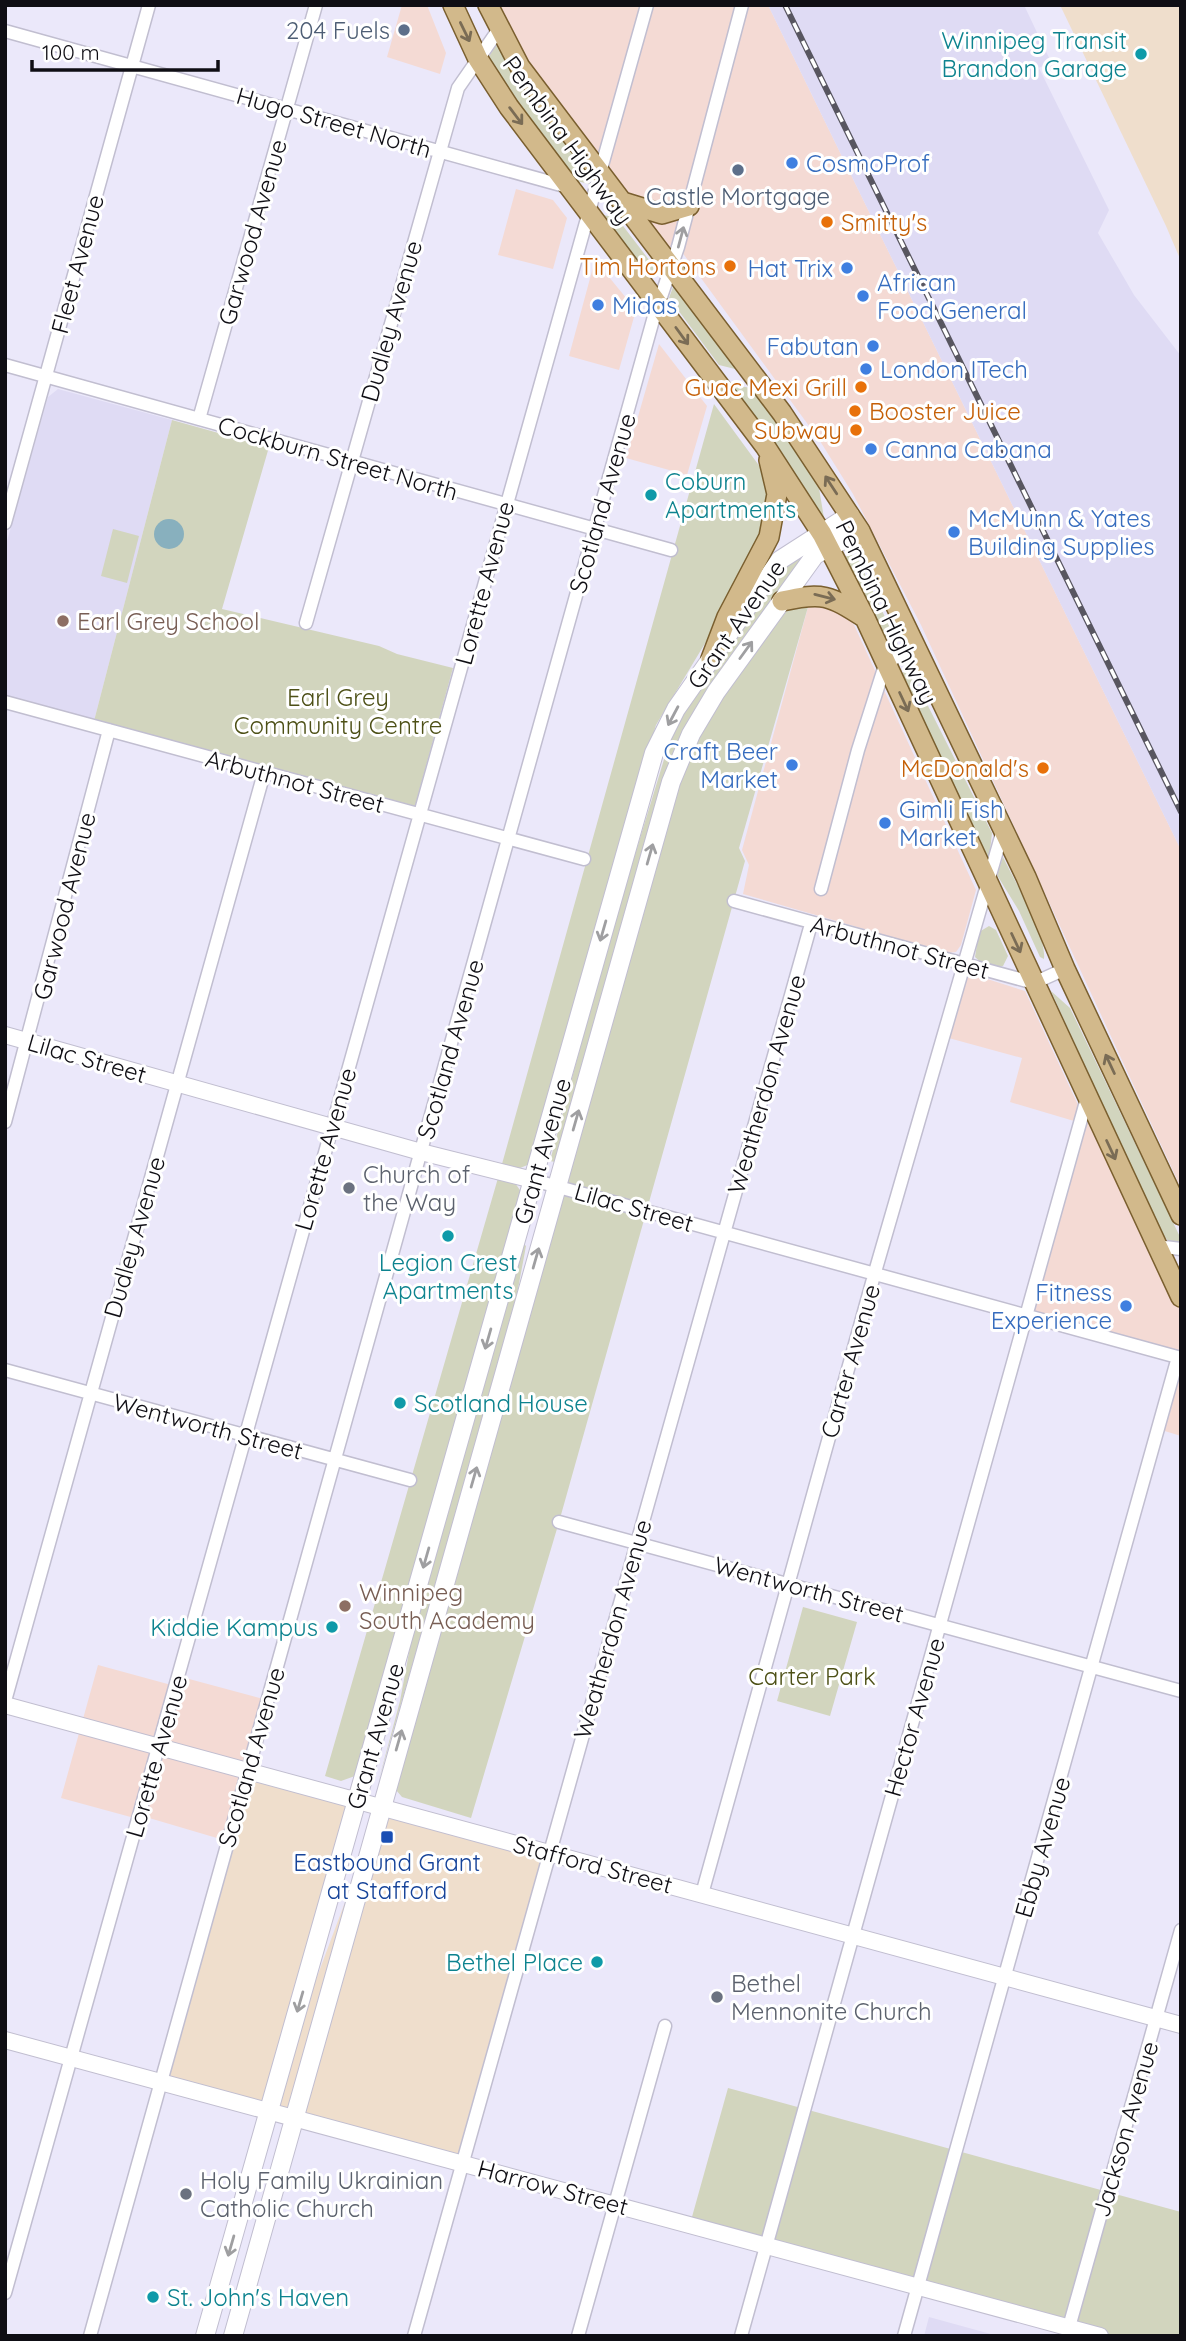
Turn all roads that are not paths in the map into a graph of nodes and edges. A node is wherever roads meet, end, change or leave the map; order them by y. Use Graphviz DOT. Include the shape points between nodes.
graph roads {
  1 [pos="149,5"];
  2 [pos="316,5"];
  3 [pos="453,5"];
  4 [pos="488,5"];
  5 [pos="647,5"];
  6 [pos="742,5"];
  7 [pos="499,29"];
  8 [pos="5,31"];
  9 [pos="478,59"];
  10 [pos="132,66"];
  11 [pos="286,109"];
  12 [pos="438,151"];
  13 [pos="600,173"];
  14 [pos="570,187"];
  15 [pos="590,202"];
  16 [pos="622,202"];
  17 [pos="689,206"];
  18 [pos="672,267"];
  19 [pos="658,303"];
  20 [pos="700,360"];
  21 [pos="5,365"];
  22 [pos="47,376"];
  23 [pos="753,376"];
  24 [pos="199,419"];
  25 [pos="765,446"];
  26 [pos="351,461"];
  27 [pos="506,504"];
  28 [pos="5,523"];
  29 [pos="855,523"];
  30 [pos="594,529"];
  31 [pos="825,540"];
  32 [pos="671,550"];
  33 [pos="782,601"];
  34 [pos="865,618"];
  35 [pos="306,624"];
  36 [pos="917,648"];
  37 [pos="711,659"];
  38 [pos="886,662"];
  39 [pos="5,702"];
  40 [pos="109,730"];
  41 [pos="264,773"];
  42 [pos="419,816"];
  43 [pos="1003,830"];
  44 [pos="509,839"];
  45 [pos="584,859"];
  46 [pos="988,881"];
  47 [pos="821,889"];
  48 [pos="734,901"];
  49 [pos="811,924"];
  50 [pos="963,966"];
  51 [pos="1065,969"];
  52 [pos="1034,983"];
  53 [pos="5,1035"];
  54 [pos="29,1041"];
  55 [pos="177,1084"];
  56 [pos="1087,1098"];
  57 [pos="5,1122"];
  58 [pos="332,1126"];
  59 [pos="422,1152"];
  60 [pos="533,1180"];
  61 [pos="557,1186"];
  62 [pos="1181,1215"];
  63 [pos="724,1232"];
  64 [pos="1156,1245"];
  65 [pos="1181,1249"];
  66 [pos="875,1272"];
  67 [pos="1181,1297"];
  68 [pos="1026,1315"];
  69 [pos="1180,1358"];
  70 [pos="5,1370"];
  71 [pos="90,1394"];
  72 [pos="245,1436"];
  73 [pos="335,1461"];
  74 [pos="410,1480"];
  75 [pos="559,1521"];
  76 [pos="636,1542"];
  77 [pos="788,1583"];
  78 [pos="940,1624"];
  79 [pos="1092,1667"];
  80 [pos="1181,1691"];
  81 [pos="5,1703"];
  82 [pos="159,1745"];
  83 [pos="248,1769"];
  84 [pos="357,1799"];
  85 [pos="381,1806"];
  86 [pos="549,1852"];
  87 [pos="702,1894"];
  88 [pos="1181,1930"];
  89 [pos="852,1935"];
  90 [pos="1005,1977"];
  91 [pos="1156,2019"];
  92 [pos="1181,2025"];
  93 [pos="665,2026"];
  94 [pos="5,2040"];
  95 [pos="71,2058"];
  96 [pos="161,2082"];
  97 [pos="270,2110"];
  98 [pos="293,2116"];
  99 [pos="463,2162"];
  100 [pos="615,2203"];
  101 [pos="767,2244"];
  102 [pos="918,2286"];
  103 [pos="5,2293"];
  104 [pos="1069,2328"];
  105 [pos="90,2336"];
  106 [pos="205,2336"];
  107 [pos="233,2336"];
  108 [pos="414,2336"];
  109 [pos="578,2336"];
  110 [pos="741,2336"];
  111 [pos="904,2336"];
  112 [pos="1100,2336"];
  1 -- 10 [label="street, Fleet Avenue"];
  2 -- 11 [label="street, Garwood Avenue"];
  3 -- 9 [label="main road, Pembina Highway, one-way"];
  4 -- 7 [label="main road, Pembina Highway"];
  5 -- 13 [label="street, Lorette Avenue"];
  6 -- 17 [label="street, Scotland Avenue"];
  7 -- 9 [label="street, Dudley Avenue"];
  7 -- 13 [label="main road, Pembina Highway" via="520,67"];
  8 -- 10 [label="street, Hugo Street North"];
  9 -- 12 [label="street, Dudley Avenue" via="458,88"];
  9 -- 14 [label="main road, Pembina Highway, one-way"];
  10 -- 11 [label="street, Hugo Street North"];
  10 -- 22 [label="street, Fleet Avenue"];
  11 -- 12 [label="street, Hugo Street North"];
  11 -- 24 [label="street, Garwood Avenue"];
  12 -- 14 [label="street, Hugo Street North"];
  12 -- 26 [label="street, Dudley Avenue"];
  13 -- 15 [label="street, Lorette Avenue"];
  13 -- 16 [label="main road, Pembina Highway"];
  14 -- 15 [label="main road, Pembina Highway"];
  15 -- 16 [label="street"];
  15 -- 19 [label="main road, Pembina Highway"];
  15 -- 27 [label="street, Lorette Avenue"];
  16 -- 17 [label="main road" via="662,214"];
  16 -- 18 [label="main road, Pembina Highway"];
  18 -- 17 [label="street, Scotland Avenue, one-way"];
  18 -- 19 [label="street, Scotland Avenue"];
  18 -- 23 [label="main road, Pembina Highway"];
  19 -- 20 [label="main road, Pembina Highway, one-way"];
  19 -- 30 [label="street, Scotland Avenue"];
  20 -- 23 [label="main road" via="723,375"];
  20 -- 25 [label="main road, Pembina Highway"];
  21 -- 22 [label="street, Cockburn Street North"];
  22 -- 24 [label="street, Cockburn Street North"];
  22 -- 28 [label="street, Fleet Avenue"];
  29 -- 23 [label="main road, Pembina Highway, one-way"];
  24 -- 26 [label="street, Cockburn Street North"];
  25 -- 31 [label="main road, Pembina Highway"];
  25 -- 37 [label="main road" via="777,494 769,537 727,617"];
  26 -- 27 [label="street, Cockburn Street North"];
  26 -- 35 [label="street, Dudley Avenue"];
  27 -- 30 [label="street, Cockburn Street North"];
  27 -- 42 [label="street, Lorette Avenue"];
  29 -- 31 [label="main road, Grant Avenue"];
  29 -- 36 [label="main road, Pembina Highway"];
  30 -- 32 [label="street, Cockburn Street North"];
  30 -- 44 [label="street, Scotland Avenue"];
  31 -- 33 [label="main road, Grant Avenue"];
  31 -- 34 [label="main road, Pembina Highway"];
  31 -- 37 [label="main road, Grant Avenue" via="794,548 780,560"];
  33 -- 34 [label="main road, one-way" via="814,594 836,600"];
  61 -- 33 [label="main road, Grant Avenue, one-way" via="671,782 691,734 716,692"];
  34 -- 38 [label="main road, Pembina Highway"];
  36 -- 38 [label="street"];
  36 -- 43 [label="main road, Pembina Highway"];
  37 -- 60 [label="main road, Grant Avenue, one-way" via="676,709 654,753"];
  38 -- 46 [label="main road, Pembina Highway, one-way"];
  38 -- 47 [label="street"];
  39 -- 40 [label="street, Arbuthnot Street"];
  40 -- 41 [label="street, Arbuthnot Street"];
  40 -- 54 [label="street, Garwood Avenue"];
  41 -- 42 [label="street, Arbuthnot Street"];
  41 -- 55 [label="street, Dudley Avenue"];
  42 -- 44 [label="street, Arbuthnot Street"];
  42 -- 58 [label="street, Lorette Avenue"];
  43 -- 46 [label="street, Carter Avenue"];
  43 -- 51 [label="main road, Pembina Highway"];
  44 -- 45 [label="street, Arbuthnot Street"];
  44 -- 59 [label="street, Scotland Avenue"];
  46 -- 50 [label="street, Carter Avenue"];
  46 -- 52 [label="main road, Pembina Highway, one-way"];
  48 -- 49 [label="street, Arbuthnot Street"];
  49 -- 50 [label="street, Arbuthnot Street"];
  49 -- 63 [label="street, Weatherdon Avenue"];
  50 -- 52 [label="street, Arbuthnot Street"];
  50 -- 66 [label="street, Carter Avenue"];
  51 -- 52 [label="street"];
  62 -- 51 [label="main road, Pembina Highway, one-way"];
  52 -- 56 [label="main road, Pembina Highway"];
  53 -- 54 [label="street, Lilac Street"];
  54 -- 55 [label="street, Lilac Street"];
  54 -- 57 [label="street, Garwood Avenue"];
  55 -- 58 [label="street, Lilac Street"];
  55 -- 71 [label="street, Dudley Avenue"];
  56 -- 64 [label="main road, Pembina Highway, one-way"];
  56 -- 68 [label="street, Hector Avenue"];
  58 -- 59 [label="street, Lilac Street"];
  58 -- 72 [label="street, Lorette Avenue"];
  59 -- 60 [label="street, Lilac Street"];
  59 -- 73 [label="street, Scotland Avenue"];
  60 -- 61 [label="street, Lilac Street"];
  60 -- 84 [label="main road, Grant Avenue, one-way"];
  61 -- 63 [label="street, Lilac Street"];
  85 -- 61 [label="main road, Grant Avenue, one-way"];
  63 -- 66 [label="street, Lilac Street"];
  63 -- 76 [label="street, Weatherdon Avenue"];
  64 -- 65 [label="street"];
  64 -- 67 [label="main road, Pembina Highway"];
  66 -- 68 [label="street, Lilac Street"];
  66 -- 77 [label="street, Carter Avenue"];
  68 -- 69 [label="street, Lilac Street"];
  68 -- 78 [label="street, Hector Avenue"];
  69 -- 79 [label="street, Ebby Avenue"];
  70 -- 71 [label="street, Wentworth Street"];
  71 -- 72 [label="street, Wentworth Street"];
  71 -- 81 [label="street, Dudley Avenue"];
  72 -- 73 [label="street, Wentworth Street"];
  72 -- 82 [label="street, Lorette Avenue"];
  73 -- 74 [label="street, Wentworth Street"];
  73 -- 83 [label="street, Scotland Avenue"];
  75 -- 76 [label="street, Wentworth Street"];
  76 -- 77 [label="street, Wentworth Street"];
  76 -- 86 [label="street, Weatherdon Avenue"];
  77 -- 78 [label="street, Wentworth Street"];
  77 -- 87 [label="street, Carter Avenue"];
  78 -- 79 [label="street, Wentworth Street"];
  78 -- 89 [label="street, Hector Avenue"];
  79 -- 80 [label="street, Wentworth Street"];
  79 -- 90 [label="street, Ebby Avenue"];
  81 -- 82 [label="street, Stafford Street"];
  82 -- 83 [label="street, Stafford Street"];
  82 -- 95 [label="street, Lorette Avenue"];
  83 -- 84 [label="street, Stafford Street"];
  83 -- 96 [label="street, Scotland Avenue"];
  84 -- 85 [label="street, Stafford Street"];
  84 -- 97 [label="main road, Grant Avenue, one-way"];
  85 -- 86 [label="street, Stafford Street"];
  85 -- 98 [label="main road, Grant Avenue"];
  86 -- 87 [label="street, Stafford Street"];
  86 -- 99 [label="street, Weatherdon Avenue"];
  87 -- 89 [label="street, Stafford Street"];
  88 -- 91 [label="street, Jackson Avenue"];
  89 -- 90 [label="street, Stafford Street"];
  89 -- 101 [label="street, Hector Avenue"];
  90 -- 91 [label="street, Stafford Street"];
  90 -- 102 [label="street, Ebby Avenue"];
  91 -- 92 [label="street, Stafford Street"];
  91 -- 104 [label="street, Jackson Avenue"];
  93 -- 100 [label="street"];
  94 -- 95 [label="street, Harrow Street"];
  95 -- 96 [label="street, Harrow Street"];
  95 -- 103 [label="street, Lorette Avenue"];
  96 -- 97 [label="street, Harrow Street"];
  96 -- 105 [label="street, Scotland Avenue"];
  97 -- 98 [label="street, Harrow Street"];
  97 -- 106 [label="main road, Grant Avenue, one-way"];
  98 -- 99 [label="street, Harrow Street"];
  98 -- 107 [label="main road, Grant Avenue"];
  99 -- 100 [label="street, Harrow Street"];
  99 -- 108 [label="street, Weatherdon Avenue"];
  100 -- 101 [label="street, Harrow Street"];
  100 -- 109 [label="street"];
  101 -- 102 [label="street, Harrow Street"];
  101 -- 110 [label="street, Hector Avenue"];
  102 -- 104 [label="street, Harrow Street"];
  102 -- 111 [label="street, Ebby Avenue"];
  104 -- 112 [label="street, Harrow Street"];
}
